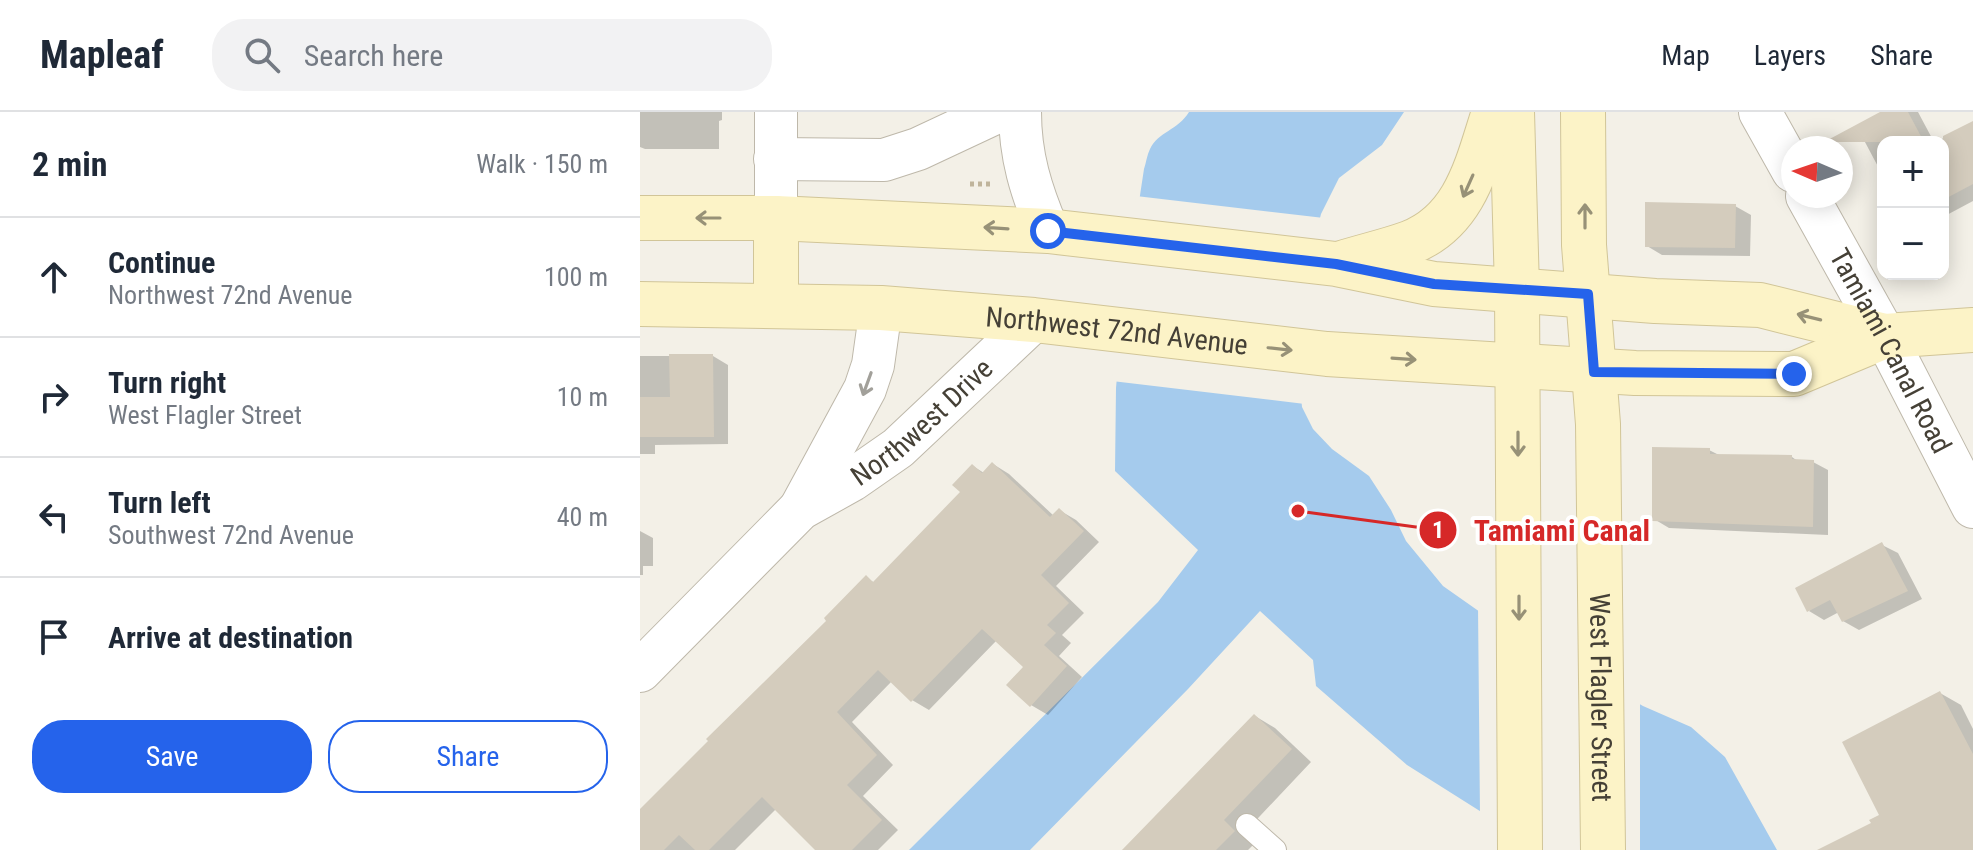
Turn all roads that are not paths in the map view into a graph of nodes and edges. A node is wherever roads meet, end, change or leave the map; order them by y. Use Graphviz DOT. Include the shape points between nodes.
graph roads {
  1 [pos="776,112"];
  2 [pos="997,112"];
  3 [pos="1020,112"];
  4 [pos="1494,112"];
  5 [pos="1512,112"];
  6 [pos="1583,112"];
  7 [pos="1760,112"];
  8 [pos="1781,150"];
  9 [pos="775,159"];
  10 [pos="1814,208"];
  11 [pos="640,218"];
  12 [pos="776,218"];
  13 [pos="1048,231"];
  14 [pos="1336,264"];
  15 [pos="1517,289"];
  16 [pos="1588,294"];
  17 [pos="640,304"];
  18 [pos="776,304"];
  19 [pos="881,308"];
  20 [pos="1034,320"];
  21 [pos="1973,330"];
  22 [pos="1885,336"];
  23 [pos="1517,366"];
  24 [pos="1594,372"];
  25 [pos="1973,507"];
  26 [pos="800,509"];
  27 [pos="640,671"];
  28 [pos="1247,825"];
  29 [pos="1275,850"];
  30 [pos="1520,850"];
  31 [pos="1603,850"];
  1 -- 9 [label="street"];
  2 -- 9 [label="street" via="884,160"];
  3 -- 13 [label="street" via="1029,184"];
  4 -- 14 [label="main road, one-way" via="1472,179 1449,216 1409,242"];
  5 -- 15 [label="main road"];
  16 -- 6 [label="main road, West Flagler Street, one-way"];
  7 -- 8 [label="street"];
  9 -- 12 [label="street"];
  10 -- 22 [label="street, Tamiami Canal Road"];
  12 -- 11 [label="main road, one-way"];
  13 -- 12 [label="main road, one-way"];
  12 -- 18 [label="main road"];
  13 -- 14 [label="main road"];
  14 -- 15 [label="main road" via="1434,284"];
  15 -- 16 [label="main road"];
  15 -- 23 [label="main road"];
  22 -- 16 [label="main road, one-way" via="1760,305"];
  16 -- 24 [label="main road, West Flagler Street"];
  17 -- 18 [label="main road, Northwest 72nd Avenue"];
  18 -- 19 [label="main road, Northwest 72nd Avenue"];
  19 -- 20 [label="main road, Northwest 72nd Avenue"];
  19 -- 26 [label="street, Northwest Drive, one-way" via="865,389"];
  20 -- 23 [label="main road, Northwest 72nd Avenue, one-way" via="1327,354"];
  20 -- 26 [label="street, Northwest Drive" via="898,448"];
  21 -- 22 [label="main road"];
  22 -- 24 [label="main road, Northwest 72nd Avenue" via="1794,374"];
  22 -- 25 [label="street, Tamiami Canal Road"];
  23 -- 24 [label="main road, Northwest 72nd Avenue"];
  23 -- 30 [label="main road, one-way"];
  24 -- 31 [label="main road, West Flagler Street"];
  26 -- 27 [label="street, Northwest Drive"];
  28 -- 29 [label="lane"];
}
